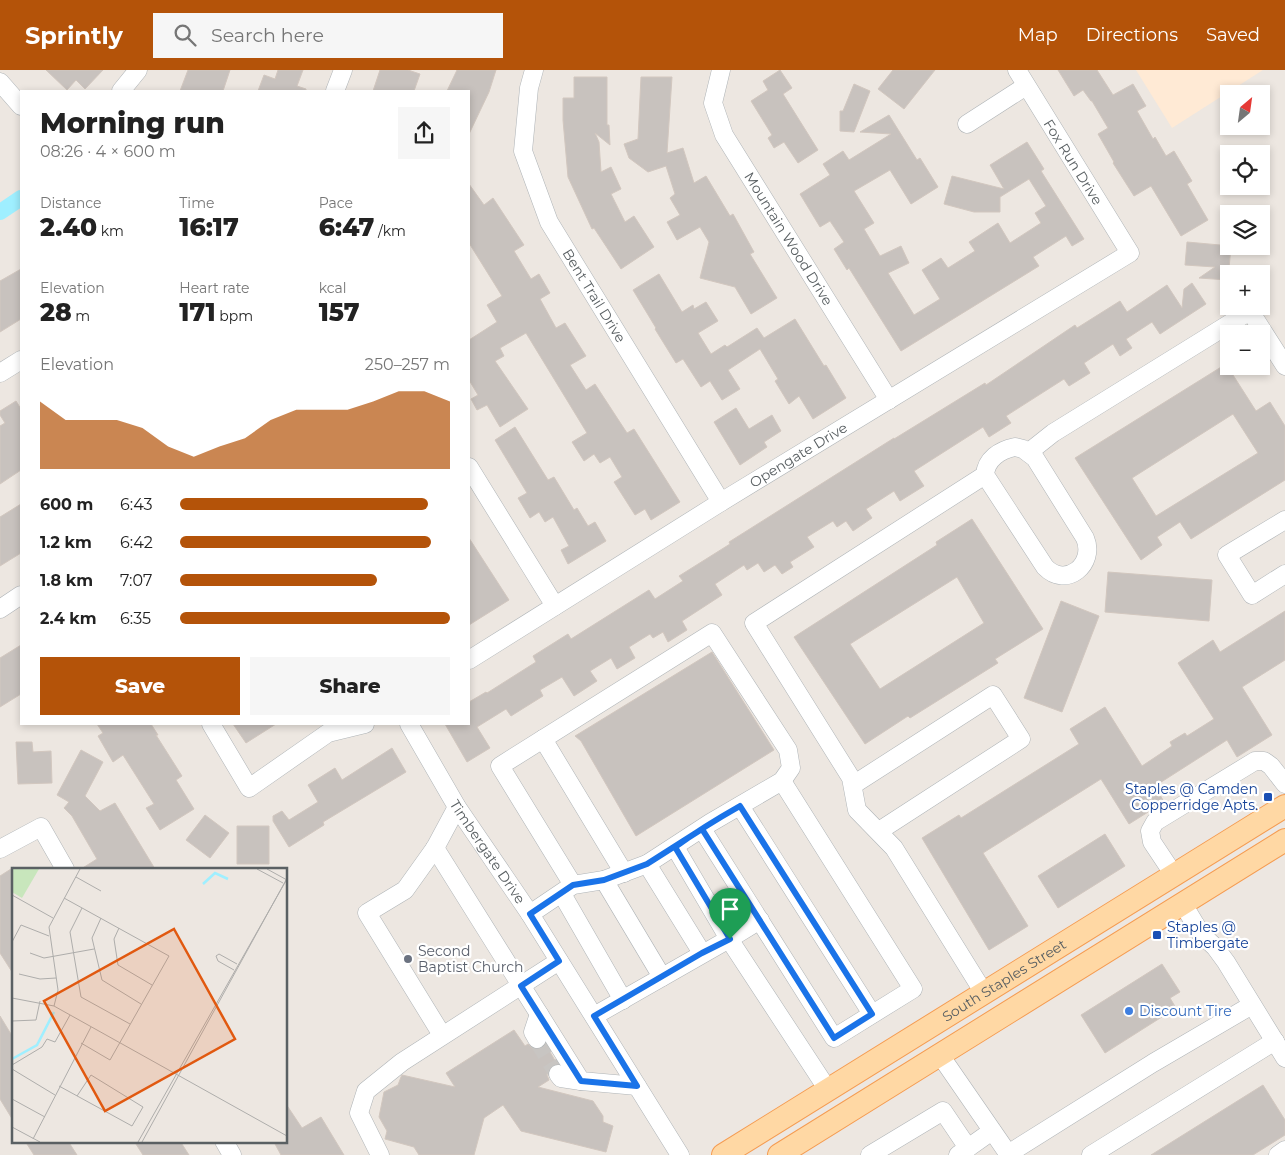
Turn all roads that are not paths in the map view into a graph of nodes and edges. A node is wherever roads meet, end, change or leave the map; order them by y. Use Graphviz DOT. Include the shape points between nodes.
graph roads {
  1 [pos="138,70"];
  2 [pos="343,70"];
  3 [pos="534,70"];
  4 [pos="721,70"];
  5 [pos="1017,70"];
  6 [pos="0,82"];
  7 [pos="1026,86"];
  8 [pos="122,90"];
  9 [pos="336,90"];
  10 [pos="20,105"];
  11 [pos="967,124"];
  12 [pos="1130,254"];
  13 [pos="20,361"];
  14 [pos="1285,366"];
  15 [pos="0,373"];
  16 [pos="889,400"];
  17 [pos="1029,452"];
  18 [pos="470,468"];
  19 [pos="986,475"];
  20 [pos="721,502"];
  21 [pos="1285,520"];
  22 [pos="1285,574"];
  23 [pos="20,596"];
  24 [pos="555,606"];
  25 [pos="0,609"];
  26 [pos="470,659"];
  27 [pos="212,725"];
  28 [pos="361,725"];
  29 [pos="410,725"];
  30 [pos="543,739"];
  31 [pos="782,781"];
  32 [pos="1285,784"];
  33 [pos="853,785"];
  34 [pos="740,806"];
  35 [pos="1285,806"];
  36 [pos="457,807"];
  37 [pos="702,829"];
  38 [pos="879,831"];
  39 [pos="1285,840"];
  40 [pos="675,847"];
  41 [pos="435,848"];
  42 [pos="0,849"];
  43 [pos="647,864"];
  44 [pos="64,868"];
  45 [pos="624,872"];
  46 [pos="1174,875"];
  47 [pos="604,880"];
  48 [pos="568,890"];
  49 [pos="1182,904"];
  50 [pos="530,914"];
  51 [pos="760,920"];
  52 [pos="730,939"];
  53 [pos="702,953"];
  54 [pos="559,961"];
  55 [pos="662,977"];
  56 [pos="521,986"];
  57 [pos="984,993"];
  58 [pos="622,1000"];
  59 [pos="1252,1005"];
  60 [pos="539,1014"];
  61 [pos="872,1014"];
  62 [pos="594,1016"];
  63 [pos="442,1035"];
  64 [pos="537,1039"];
  65 [pos="1275,1041"];
  66 [pos="940,1055"];
  67 [pos="1285,1058"];
  68 [pos="558,1074"];
  69 [pos="581,1081"];
  70 [pos="637,1086"];
  71 [pos="828,1090"];
  72 [pos="992,1131"];
  73 [pos="225,1142"];
  74 [pos="1285,1150"];
  75 [pos="963,1152"];
  76 [pos="873,1154"];
  77 [pos="1008,1154"];
  78 [pos="232,1155"];
  79 [pos="380,1155"];
  80 [pos="680,1155"];
  81 [pos="723,1155"];
  82 [pos="779,1155"];
  83 [pos="1091,1155"];
  84 [pos="1278,1155"];
  1 -- 8 [label="street"];
  2 -- 9 [label="street"];
  3 -- 20 [label="street, Bent Trail Drive" via="529,88 523,151 549,222"];
  4 -- 16 [label="street, Mountain Wood Drive" via="713,103 724,135"];
  5 -- 7 [label="street, Fox Run Drive"];
  6 -- 10 [label="street"];
  7 -- 11 [label="street"];
  7 -- 12 [label="street, Fox Run Drive"];
  12 -- 16 [label="street, Opengate Drive"];
  13 -- 15 [label="street"];
  14 -- 17 [label="street" via="1250,311 1053,433"];
  16 -- 20 [label="street, Opengate Drive"];
  17 -- 19 [label="street" via="1015,447 998,453 988,463"];
  17 -- 19 [label="street" via="1088,544 1085,561 1074,572 1060,575 1046,567"];
  18 -- 24 [label="street"];
  19 -- 33 [label="street" via="754,623"];
  20 -- 24 [label="street, Opengate Drive"];
  21 -- 22 [label="street" via="1227,555 1252,594"];
  23 -- 25 [label="street"];
  24 -- 26 [label="street, Opengate Drive"];
  27 -- 28 [label="street" via="249,788 328,733"];
  29 -- 36 [label="street, Timbergate Drive"];
  30 -- 31 [label="street" via="712,633 788,750 791,768"];
  30 -- 45 [label="street"];
  30 -- 48 [label="street" via="500,766"];
  31 -- 34 [label="street"];
  31 -- 61 [label="street" via="913,989"];
  32 -- 46 [label="street" via="1271,766 1264,761 1255,761 1156,822 1150,831 1152,842"];
  33 -- 38 [label="street" via="857,810"];
  33 -- 38 [label="street" via="993,695 1021,739"];
  34 -- 37 [label="street"];
  34 -- 61 [label="street"];
  35 -- 46 [label="main road, South Staples Street"];
  36 -- 41 [label="street"];
  36 -- 50 [label="street, Timbergate Drive"];
  37 -- 40 [label="street"];
  37 -- 51 [label="street"];
  38 -- 57 [label="street" via="894,848"];
  39 -- 49 [label="main road"];
  40 -- 43 [label="street"];
  40 -- 52 [label="street"];
  41 -- 56 [label="street"];
  41 -- 63 [label="street" via="405,890 367,913"];
  42 -- 44 [label="street" via="41,827"];
  43 -- 45 [label="street"];
  43 -- 53 [label="street"];
  45 -- 47 [label="street"];
  46 -- 57 [label="main road, South Staples Street"];
  47 -- 48 [label="street"];
  47 -- 55 [label="street"];
  48 -- 50 [label="street"];
  48 -- 58 [label="street"];
  49 -- 59 [label="street" via="1226,962"];
  49 -- 66 [label="main road"];
  50 -- 54 [label="street, Timbergate Drive"];
  51 -- 52 [label="street"];
  51 -- 61 [label="street" via="834,1038"];
  52 -- 53 [label="street"];
  52 -- 71 [label="street"];
  53 -- 55 [label="street"];
  54 -- 56 [label="street"];
  54 -- 62 [label="street, Timbergate Drive"];
  55 -- 58 [label="street"];
  56 -- 60 [label="street"];
  56 -- 63 [label="street"];
  57 -- 71 [label="main road, South Staples Street"];
  58 -- 62 [label="street"];
  59 -- 65 [label="street"];
  59 -- 77 [label="street"];
  60 -- 64 [label="street" via="534,1032"];
  60 -- 69 [label="street"];
  62 -- 70 [label="street, Timbergate Drive"];
  63 -- 79 [label="street" via="366,1091 359,1113"];
  65 -- 67 [label="street"];
  65 -- 83 [label="street"];
  66 -- 72 [label="street"];
  66 -- 82 [label="main road"];
  68 -- 69 [label="street" via="561,1078"];
  69 -- 70 [label="street"];
  70 -- 80 [label="street, Timbergate Drive"];
  71 -- 81 [label="main road, South Staples Street"];
  72 -- 75 [label="street"];
  72 -- 77 [label="street"];
  73 -- 78 [label="street"];
  74 -- 84 [label="street"];
  75 -- 76 [label="street" via="944,1111"];
}
